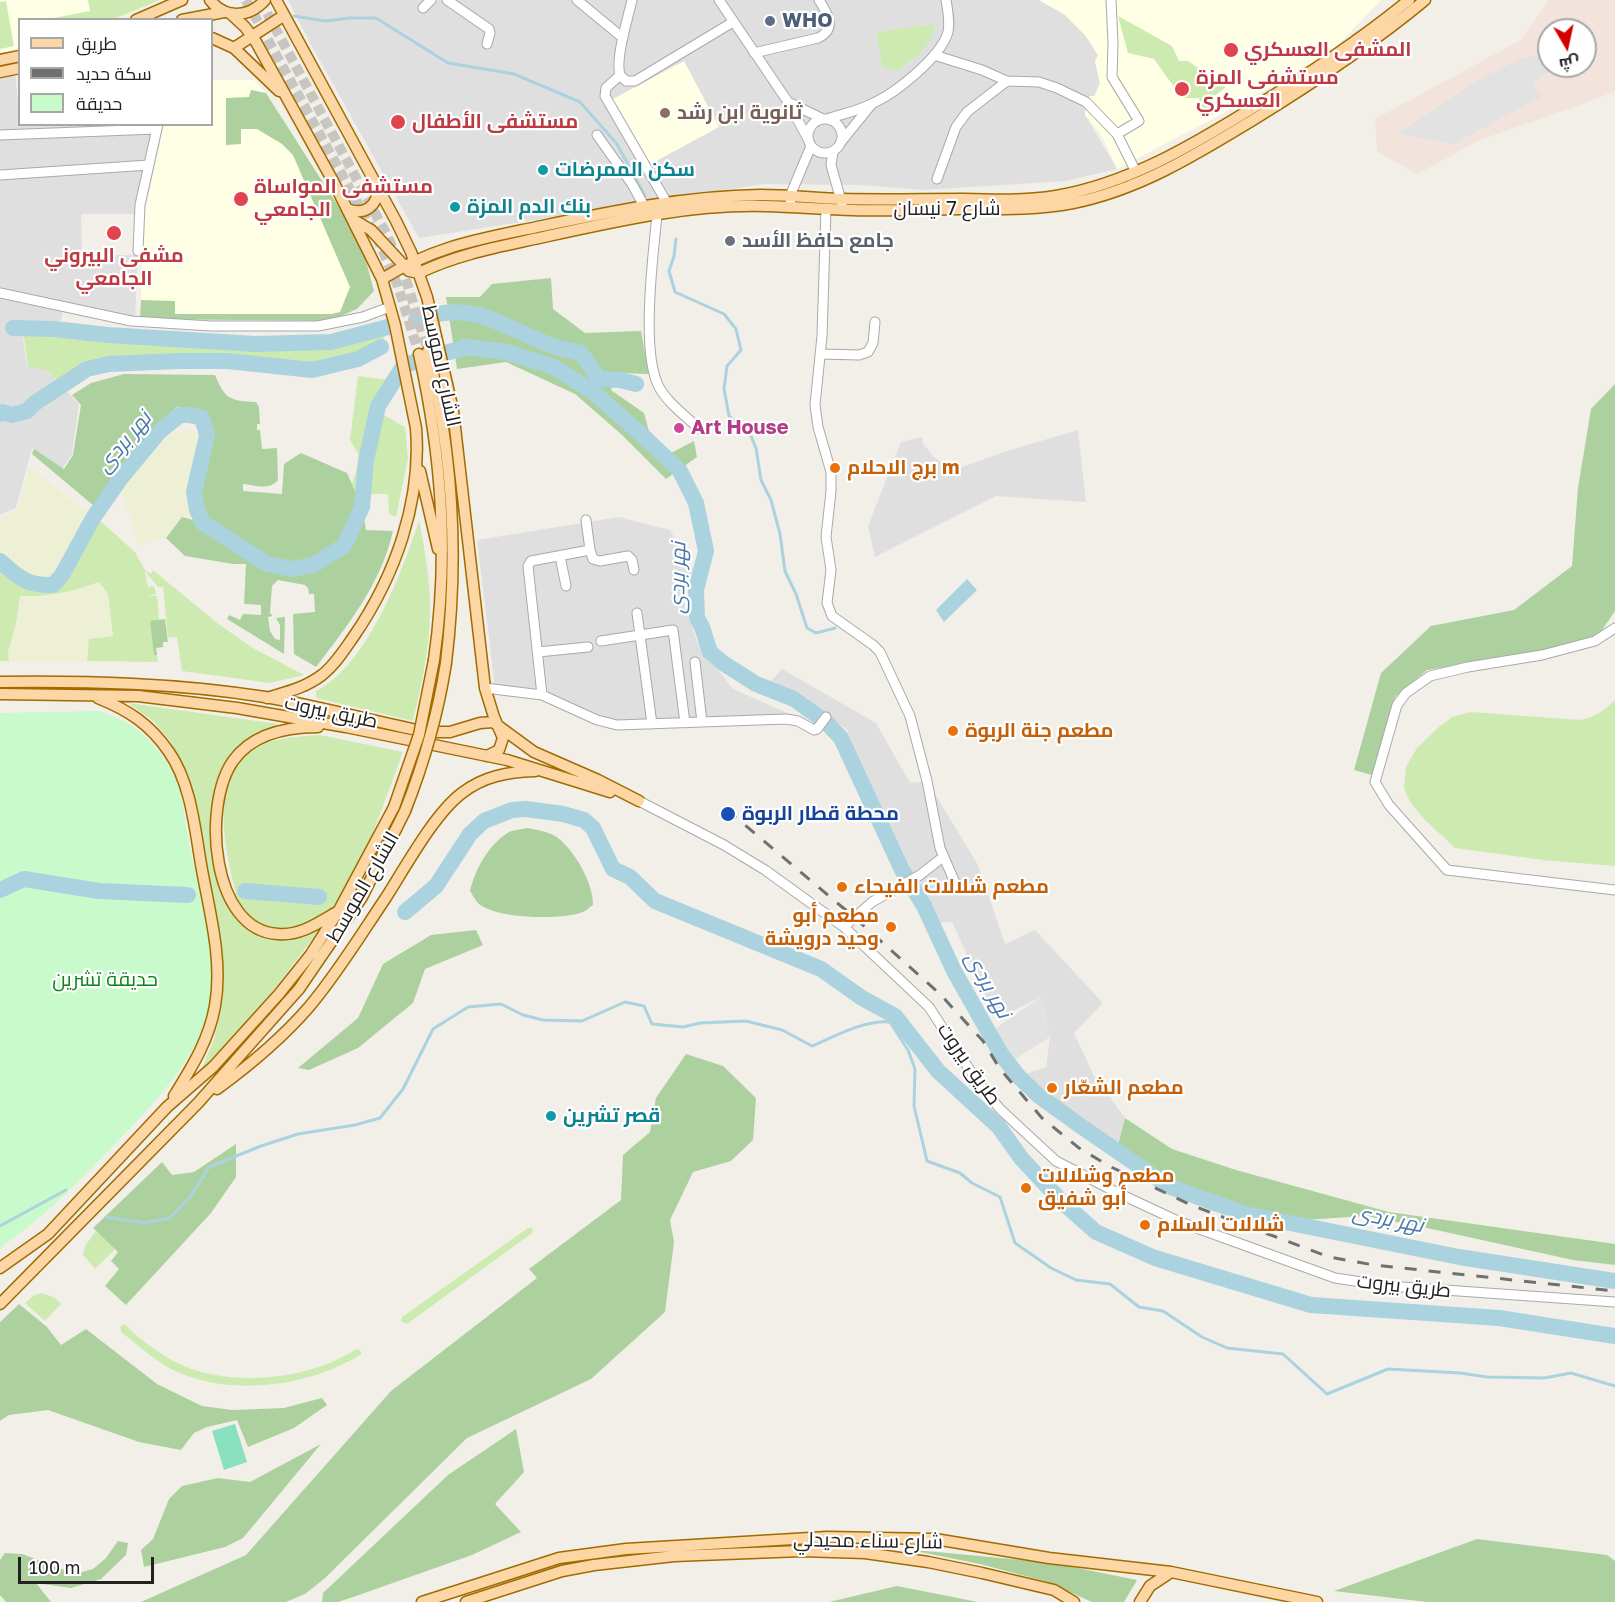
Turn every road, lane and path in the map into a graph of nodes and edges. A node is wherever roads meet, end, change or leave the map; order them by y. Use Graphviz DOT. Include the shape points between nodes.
graph roads {
  1 [pos="182,0"];
  2 [pos="210,0"];
  3 [pos="265,0"];
  4 [pos="276,0"];
  5 [pos="431,0"];
  6 [pos="447,0"];
  7 [pos="577,0"];
  8 [pos="632,0"];
  9 [pos="719,0"];
  10 [pos="819,0"];
  11 [pos="946,0"];
  12 [pos="1111,0"];
  13 [pos="1409,0"];
  14 [pos="1425,0"];
  15 [pos="423,8"];
  16 [pos="227,13"];
  17 [pos="283,16"];
  18 [pos="141,18"];
  19 [pos="195,18"];
  20 [pos="733,22"];
  21 [pos="251,35"];
  22 [pos="213,38"];
  23 [pos="623,38"];
  24 [pos="487,44"];
  25 [pos="234,48"];
  26 [pos="754,53"];
  27 [pos="934,55"];
  28 [pos="18,56"];
  29 [pos="0,60"];
  30 [pos="18,68"];
  31 [pos="0,72"];
  32 [pos="620,75"];
  33 [pos="1007,81"];
  34 [pos="286,98"];
  35 [pos="788,102"];
  36 [pos="871,105"];
  37 [pos="825,119"];
  38 [pos="157,127"];
  39 [pos="1117,134"];
  40 [pos="0,135"];
  41 [pos="597,135"];
  42 [pos="810,142"];
  43 [pos="840,143"];
  44 [pos="833,151"];
  45 [pos="149,165"];
  46 [pos="1136,172"];
  47 [pos="0,175"];
  48 [pos="937,179"];
  49 [pos="378,186"];
  50 [pos="790,201"];
  51 [pos="668,203"];
  52 [pos="842,204"];
  53 [pos="644,206"];
  54 [pos="347,208"];
  55 [pos="826,209"];
  56 [pos="657,215"];
  57 [pos="353,220"];
  58 [pos="138,251"];
  59 [pos="414,261"];
  60 [pos="404,266"];
  61 [pos="419,273"];
  62 [pos="382,279"];
  63 [pos="0,293"];
  64 [pos="390,307"];
  65 [pos="875,322"];
  66 [pos="820,354"];
  67 [pos="699,429"];
  68 [pos="417,462"];
  69 [pos="457,499"];
  70 [pos="586,520"];
  71 [pos="590,550"];
  72 [pos="560,556"];
  73 [pos="442,564"];
  74 [pos="634,570"];
  75 [pos="566,586"];
  76 [pos="637,613"];
  77 [pos="1615,628"];
  78 [pos="640,634"];
  79 [pos="601,641"];
  80 [pos="588,646"];
  81 [pos="538,652"];
  82 [pos="695,662"];
  83 [pos="0,682"];
  84 [pos="486,688"];
  85 [pos="0,694"];
  86 [pos="89,694"];
  87 [pos="542,695"];
  88 [pos="267,698"];
  89 [pos="826,717"];
  90 [pos="702,722"];
  91 [pos="685,723"];
  92 [pos="652,724"];
  93 [pos="498,725"];
  94 [pos="346,727"];
  95 [pos="487,756"];
  96 [pos="542,771"];
  97 [pos="639,801"];
  98 [pos="400,809"];
  99 [pos="943,856"];
  100 [pos="956,885"];
  101 [pos="1615,890"];
  102 [pos="339,910"];
  103 [pos="844,927"];
  104 [pos="198,1103"];
  105 [pos="167,1107"];
  106 [pos="0,1268"];
  107 [pos="1615,1302"];
  108 [pos="0,1304"];
  109 [pos="1170,1572"];
  110 [pos="422,1602"];
  111 [pos="466,1602"];
  112 [pos="1074,1602"];
  113 [pos="1140,1602"];
  114 [pos="1317,1602"];
  1 -- 18 [label="main road"];
  2 -- 16 [label="main road, الشارع الموسط"];
  3 -- 16 [label="main road" via="246,13"];
  4 -- 17 [label="main road, الشارع الموسط"];
  5 -- 15 [label="street"];
  6 -- 24 [label="street" via="488,27"];
  7 -- 23 [label="street"];
  8 -- 23 [label="street"];
  9 -- 20 [label="street"];
  10 -- 26 [label="street" via="830,20 825,34"];
  11 -- 27 [label="street" via="949,25"];
  12 -- 39 [label="street" via="1112,77 1139,121"];
  13 -- 46 [label="main road, شارع 7 نيسان" via="1300,80 1179,152"];
  14 -- 52 [label="main road, شارع 7 نيسان" via="1362,50 1305,88 1174,166 1132,185 1076,202 1039,208"];
  16 -- 19 [label="main road"];
  16 -- 21 [label="main road, الشارع الموسط"];
  17 -- 21 [label="main road"];
  17 -- 49 [label="main road, الشارع الموسط"];
  20 -- 26 [label="street"];
  20 -- 32 [label="street" via="635,81 626,81"];
  21 -- 25 [label="main road"];
  21 -- 34 [label="main road, الشارع الموسط"];
  22 -- 25 [label="main road"];
  23 -- 32 [label="street"];
  25 -- 34 [label="main road"];
  26 -- 35 [label="street"];
  27 -- 33 [label="street"];
  27 -- 36 [label="street"];
  28 -- 29 [label="main road"];
  30 -- 31 [label="main road"];
  32 -- 51 [label="street" via="606,88 605,96"];
  33 -- 39 [label="street" via="1039,82 1057,88 1086,102"];
  33 -- 48 [label="street" via="968,112 956,127"];
  34 -- 54 [label="main road, الشارع الموسط"];
  35 -- 37 [label="street"];
  35 -- 42 [label="street"];
  36 -- 37 [label="street"];
  36 -- 43 [label="street"];
  37 -- 42 [label="street" via="811,125"];
  37 -- 43 [label="street" via="837,123 842,132"];
  38 -- 40 [label="street"];
  38 -- 45 [label="street"];
  39 -- 46 [label="street"];
  41 -- 53 [label="street"];
  42 -- 44 [label="street" via="821,152"];
  42 -- 50 [label="street"];
  43 -- 44 [label="street"];
  44 -- 52 [label="street" via="831,165"];
  45 -- 47 [label="street"];
  45 -- 58 [label="street" via="140,205"];
  46 -- 52 [label="main road, شارع 7 نيسان" via="1093,188 1039,198"];
  49 -- 54 [label="main road" via="377,198 369,209 358,212"];
  49 -- 59 [label="main road, الشارع الموسط"];
  50 -- 51 [label="main road, شارع 7 نيسان" via="732,196"];
  50 -- 52 [label="main road, شارع 7 نيسان"];
  50 -- 55 [label="main road, شارع 7 نيسان"];
  50 -- 56 [label="main road, شارع 7 نيسان"];
  51 -- 53 [label="main road, شارع 7 نيسان"];
  52 -- 55 [label="main road, شارع 7 نيسان"];
  53 -- 59 [label="main road, شارع 7 نيسان" via="468,241"];
  54 -- 57 [label="main road, الشارع الموسط"];
  55 -- 66 [label="street"];
  56 -- 61 [label="main road, شارع 7 نيسان" via="470,254"];
  56 -- 67 [label="street" via="650,328 655,376 663,393"];
  57 -- 60 [label="main road" via="371,230"];
  57 -- 62 [label="main road, الشارع الموسط"];
  59 -- 60 [label="main road, شارع 7 نيسان"];
  59 -- 61 [label="main road, الشارع الموسط"];
  60 -- 61 [label="main road"];
  60 -- 62 [label="main road, شارع 7 نيسان"];
  61 -- 69 [label="main road, الشارع الموسط" via="453,410"];
  62 -- 64 [label="main road, الشارع الموسط"];
  63 -- 64 [label="street" via="131,321 211,326 318,326"];
  64 -- 68 [label="main road, الشارع الموسط" via="416,428"];
  65 -- 66 [label="street" via="868,352"];
  66 -- 99 [label="street" via="815,405 831,472 826,537 831,570 828,610 880,652 905,703"];
  68 -- 73 [label="main road"];
  68 -- 88 [label="main road, الشارع الموسط" via="411,506 390,573 358,630 319,677 293,691"];
  69 -- 73 [label="main road, الشارع الموسط" via="444,422 424,353 438,456"];
  69 -- 84 [label="main road, الشارع الموسط"];
  69 -- 98 [label="main road, الشارع الموسط, bridge" via="446,663 430,738"];
  70 -- 71 [label="street"];
  71 -- 72 [label="street"];
  71 -- 74 [label="street" via="596,561 628,556"];
  72 -- 75 [label="street"];
  72 -- 81 [label="street" via="531,561 528,566"];
  73 -- 98 [label="main road, الشارع الموسط, bridge" via="434,660"];
  76 -- 78 [label="street"];
  77 -- 101 [label="street" via="1595,641 1563,650 1430,676 1406,693 1397,705 1374,782 1389,805 1447,870"];
  78 -- 79 [label="street"];
  78 -- 91 [label="street" via="673,630"];
  78 -- 92 [label="street"];
  80 -- 81 [label="street"];
  81 -- 87 [label="street"];
  82 -- 90 [label="street"];
  83 -- 88 [label="main road, طريق بيروت" via="108,682 188,687"];
  84 -- 87 [label="street"];
  84 -- 93 [label="main road, الشارع الموسط"];
  85 -- 86 [label="main road, طريق بيروت"];
  86 -- 94 [label="main road, طريق بيروت" via="237,708"];
  86 -- 105 [label="main road" via="123,708 149,728 170,753 184,783 192,815 216,945 216,1004 201,1053"];
  87 -- 92 [label="street" via="608,723"];
  88 -- 93 [label="main road, طريق بيروت" via="426,732 450,732 487,721"];
  89 -- 90 [label="street" via="814,730 786,718"];
  90 -- 91 [label="street"];
  91 -- 92 [label="street"];
  93 -- 95 [label="main road, الشارع الموسط" via="502,744"];
  93 -- 97 [label="main road, طريق بيروت" via="534,752"];
  94 -- 95 [label="main road, طريق بيروت"];
  94 -- 102 [label="main road" via="281,730 249,746 226,772 215,822 229,897 236,910 257,929 294,934"];
  95 -- 96 [label="main road, طريق بيروت"];
  96 -- 97 [label="main road, طريق بيروت"];
  96 -- 104 [label="main road" via="492,776 460,794 435,823 307,1009 240,1072"];
  97 -- 103 [label="street, طريق بيروت" via="745,858"];
  98 -- 102 [label="main road, الشارع الموسط"];
  98 -- 104 [label="main road, الشارع الموسط" via="362,897 330,946 299,989"];
  99 -- 100 [label="street"];
  99 -- 103 [label="street" via="920,875 872,902"];
  102 -- 105 [label="main road, الشارع الموسط" via="279,994 213,1067"];
  103 -- 107 [label="street, طريق بيروت" via="929,1007 1000,1109 1056,1161 1118,1193 1180,1222 1335,1278 1388,1286"];
  104 -- 108 [label="main road, الشارع الموسط"];
  105 -- 106 [label="main road, الشارع الموسط" via="48,1234"];
  109 -- 110 [label="main road, شارع سناء محيدلي" via="935,1539 827,1537 661,1546 559,1558"];
  109 -- 113 [label="main road" via="1150,1586"];
  109 -- 114 [label="main road, شارع سناء محيدلي"];
  111 -- 112 [label="main road, شارع سناء محيدلي" via="562,1571 594,1565 674,1556 801,1551 865,1553 928,1562 1054,1590"];
}
